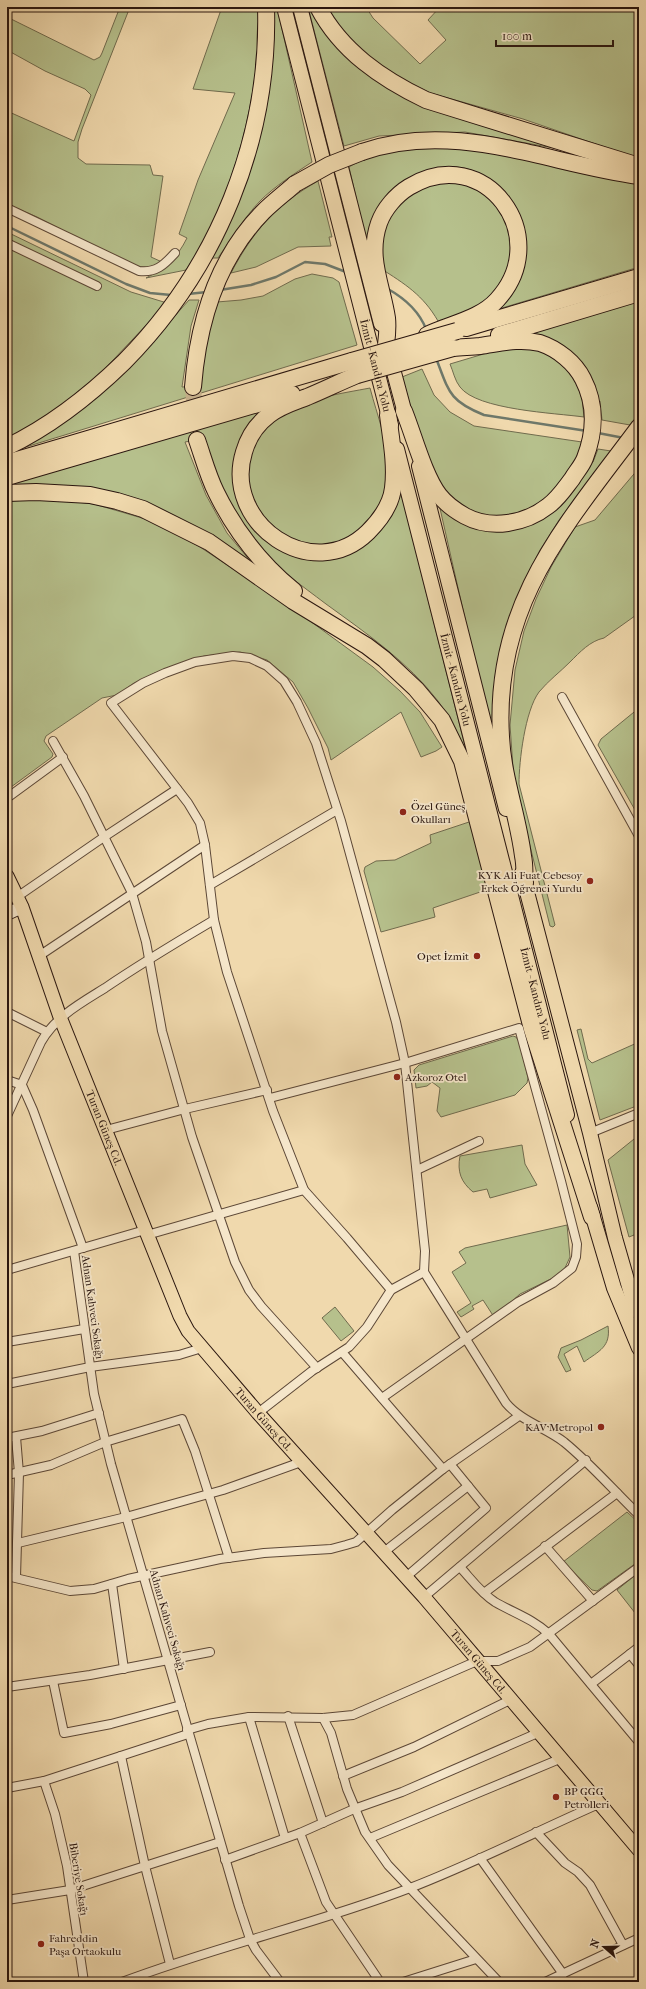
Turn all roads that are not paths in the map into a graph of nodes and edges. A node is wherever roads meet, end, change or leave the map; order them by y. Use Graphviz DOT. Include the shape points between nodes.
graph roads {
  1 [pos="266,7"];
  2 [pos="284,7"];
  3 [pos="300,7"];
  4 [pos="318,7"];
  5 [pos="639,166"];
  6 [pos="639,176"];
  7 [pos="7,208"];
  8 [pos="7,244"];
  9 [pos="175,253"];
  10 [pos="369,258"];
  11 [pos="639,277"];
  12 [pos="97,286"];
  13 [pos="639,293"];
  14 [pos="455,327"];
  15 [pos="386,346"];
  16 [pos="453,348"];
  17 [pos="355,368"];
  18 [pos="193,387"];
  19 [pos="404,411"];
  20 [pos="388,415"];
  21 [pos="639,427"];
  22 [pos="197,440"];
  23 [pos="7,447"];
  24 [pos="7,463"];
  25 [pos="7,477"];
  26 [pos="7,493"];
  27 [pos="334,624"];
  28 [pos="562,697"];
  29 [pos="53,741"];
  30 [pos="63,757"];
  31 [pos="176,789"];
  32 [pos="7,798"];
  33 [pos="337,810"];
  34 [pos="639,836"];
  35 [pos="104,837"];
  36 [pos="205,845"];
  37 [pos="7,876"];
  38 [pos="525,883"];
  39 [pos="210,885"];
  40 [pos="132,893"];
  41 [pos="19,902"];
  42 [pos="7,914"];
  43 [pos="214,920"];
  44 [pos="39,956"];
  45 [pos="149,958"];
  46 [pos="7,1012"];
  47 [pos="60,1017"];
  48 [pos="47,1032"];
  49 [pos="405,1063"];
  50 [pos="7,1080"];
  51 [pos="22,1085"];
  52 [pos="268,1094"];
  53 [pos="185,1109"];
  54 [pos="639,1112"];
  55 [pos="7,1116"];
  56 [pos="106,1130"];
  57 [pos="590,1133"];
  58 [pos="479,1141"];
  59 [pos="417,1170"];
  60 [pos="304,1190"];
  61 [pos="220,1215"];
  62 [pos="592,1217"];
  63 [pos="146,1232"];
  64 [pos="83,1248"];
  65 [pos="74,1251"];
  66 [pos="7,1270"];
  67 [pos="424,1272"];
  68 [pos="391,1290"];
  69 [pos="639,1313"];
  70 [pos="84,1329"];
  71 [pos="466,1341"];
  72 [pos="7,1342"];
  73 [pos="202,1348"];
  74 [pos="639,1348"];
  75 [pos="342,1352"];
  76 [pos="90,1367"];
  77 [pos="317,1368"];
  78 [pos="7,1384"];
  79 [pos="382,1398"];
  80 [pos="99,1413"];
  81 [pos="258,1413"];
  82 [pos="519,1416"];
  83 [pos="16,1437"];
  84 [pos="7,1438"];
  85 [pos="105,1442"];
  86 [pos="586,1460"];
  87 [pos="304,1461"];
  88 [pos="450,1464"];
  89 [pos="443,1469"];
  90 [pos="19,1473"];
  91 [pos="7,1475"];
  92 [pos="468,1486"];
  93 [pos="617,1493"];
  94 [pos="208,1494"];
  95 [pos="639,1515"];
  96 [pos="126,1517"];
  97 [pos="367,1533"];
  98 [pos="18,1543"];
  99 [pos="545,1546"];
  100 [pos="384,1552"];
  101 [pos="230,1558"];
  102 [pos="460,1567"];
  103 [pos="639,1567"];
  104 [pos="7,1576"];
  105 [pos="144,1576"];
  106 [pos="16,1577"];
  107 [pos="406,1577"];
  108 [pos="112,1584"];
  109 [pos="484,1593"];
  110 [pos="424,1597"];
  111 [pos="593,1601"];
  112 [pos="549,1634"];
  113 [pos="639,1647"];
  114 [pos="210,1652"];
  115 [pos="630,1654"];
  116 [pos="167,1660"];
  117 [pos="477,1661"];
  118 [pos="639,1665"];
  119 [pos="124,1669"];
  120 [pos="53,1680"];
  121 [pos="591,1684"];
  122 [pos="7,1687"];
  123 [pos="512,1699"];
  124 [pos="180,1705"];
  125 [pos="288,1716"];
  126 [pos="249,1717"];
  127 [pos="323,1718"];
  128 [pos="188,1732"];
  129 [pos="540,1732"];
  130 [pos="639,1742"];
  131 [pos="121,1756"];
  132 [pos="562,1758"];
  133 [pos="343,1776"];
  134 [pos="44,1782"];
  135 [pos="7,1788"];
  136 [pos="601,1803"];
  137 [pos="354,1809"];
  138 [pos="323,1823"];
  139 [pos="536,1832"];
  140 [pos="300,1833"];
  141 [pos="285,1838"];
  142 [pos="370,1838"];
  143 [pos="220,1842"];
  144 [pos="639,1850"];
  145 [pos="480,1858"];
  146 [pos="225,1860"];
  147 [pos="145,1866"];
  148 [pos="410,1888"];
  149 [pos="70,1890"];
  150 [pos="7,1900"];
  151 [pos="335,1914"];
  152 [pos="639,1938"];
  153 [pos="250,1939"];
  154 [pos="624,1945"];
  155 [pos="476,1958"];
  156 [pos="170,1964"];
  157 [pos="563,1974"];
  158 [pos="84,1982"];
  159 [pos="122,1982"];
  160 [pos="280,1982"];
  161 [pos="380,1982"];
  162 [pos="402,1982"];
  163 [pos="498,1982"];
  164 [pos="545,1982"];
  1 -- 23 [label="highway" via="266,50 258,110 239,180 203,260 161,322 109,377 81,402"];
  2 -- 20 [label="highway, İzmit - Kandıra Yolu"];
  3 -- 10 [label="highway"];
  4 -- 5 [label="highway" via="348,49 380,75 403,89 426,100"];
  6 -- 18 [label="highway, bridge" via="575,164 512,148 458,141 393,143 329,165 296,184 263,213 233,253 221,273 204,318"];
  7 -- 9 [label="street" via="139,271 158,269"];
  8 -- 12 [label="street"];
  10 -- 14 [label="highway" via="384,212 401,192 417,182 452,174 470,177 492,189 505,203 514,221 519,239 518,261 510,282 497,300"];
  10 -- 15 [label="highway" via="383,317"];
  11 -- 14 [label="highway"];
  13 -- 16 [label="highway"];
  14 -- 17 [label="highway, bridge"];
  15 -- 19 [label="highway, İzmit - Kandıra Yolu"];
  16 -- 17 [label="highway, bridge"];
  16 -- 19 [label="highway" via="516,340 541,344 553,348 579,372 592,401 591,437 584,460 564,490 549,506 509,522 482,522 459,512 439,495 430,479"];
  17 -- 20 [label="highway" via="269,414 257,427 247,442 241,461 240,483 245,503 254,519 280,542 312,552 338,550 364,537 385,512 393,488"];
  17 -- 24 [label="highway"];
  17 -- 25 [label="highway"];
  19 -- 38 [label="highway, İzmit - Kandıra Yolu"];
  20 -- 62 [label="highway, İzmit - Kandıra Yolu"];
  21 -- 38 [label="highway" via="571,517 540,566 515,624 506,659 501,737 508,786 523,856"];
  22 -- 27 [label="highway" via="216,491 246,543 283,582"];
  26 -- 27 [label="highway" via="90,495 143,509 209,542 292,601"];
  27 -- 62 [label="highway" via="367,646 416,689 442,720 462,761 524,1000"];
  28 -- 34 [label="street"];
  29 -- 30 [label="street"];
  30 -- 32 [label="street"];
  30 -- 35 [label="street"];
  31 -- 33 [label="street" via="111,703 143,683 194,662 217,657 250,658 267,666 284,681 297,702 316,743"];
  31 -- 35 [label="street"];
  31 -- 36 [label="street" via="200,823"];
  33 -- 39 [label="street"];
  33 -- 49 [label="street" via="381,966"];
  35 -- 40 [label="street"];
  35 -- 41 [label="street"];
  36 -- 39 [label="street"];
  36 -- 40 [label="street"];
  37 -- 41 [label="main road, Turan Güneş Cd."];
  38 -- 57 [label="highway, İzmit - Kandıra Yolu"];
  39 -- 43 [label="street"];
  40 -- 44 [label="street"];
  40 -- 45 [label="street"];
  41 -- 42 [label="main road"];
  41 -- 44 [label="main road, Turan Güneş Cd."];
  43 -- 45 [label="street"];
  43 -- 52 [label="street" via="227,972"];
  44 -- 47 [label="main road, Turan Güneş Cd."];
  45 -- 47 [label="street"];
  45 -- 53 [label="street" via="162,1031"];
  46 -- 48 [label="street"];
  47 -- 48 [label="street"];
  47 -- 56 [label="main road, Turan Güneş Cd."];
  48 -- 51 [label="street"];
  49 -- 52 [label="street"];
  49 -- 59 [label="street"];
  49 -- 71 [label="street" via="519,1028 577,1244 572,1268 564,1275 518,1302"];
  50 -- 51 [label="street"];
  51 -- 55 [label="street"];
  51 -- 64 [label="street"];
  52 -- 53 [label="street"];
  52 -- 60 [label="street"];
  53 -- 56 [label="street"];
  53 -- 61 [label="street" via="192,1137"];
  54 -- 57 [label="street"];
  56 -- 63 [label="main road, Turan Güneş Cd."];
  57 -- 69 [label="highway, İzmit - Kandıra Yolu" via="615,1238 634,1304"];
  58 -- 59 [label="street"];
  59 -- 67 [label="street" via="425,1252"];
  60 -- 61 [label="street"];
  60 -- 68 [label="street"];
  61 -- 63 [label="street"];
  61 -- 77 [label="street" via="235,1262 249,1290"];
  62 -- 74 [label="highway, İzmit - Kandıra Yolu" via="623,1312"];
  63 -- 64 [label="street"];
  63 -- 73 [label="main road, Turan Güneş Cd." via="180,1316"];
  64 -- 65 [label="street"];
  65 -- 66 [label="street"];
  65 -- 70 [label="street, Adnan Kahveci Sokağı"];
  67 -- 68 [label="street"];
  67 -- 71 [label="street"];
  68 -- 75 [label="street" via="367,1327"];
  70 -- 72 [label="street"];
  70 -- 76 [label="street, Adnan Kahveci Sokağı"];
  71 -- 79 [label="street"];
  71 -- 82 [label="street" via="506,1403"];
  73 -- 76 [label="street" via="179,1355"];
  73 -- 81 [label="main road, Turan Güneş Cd."];
  75 -- 77 [label="street"];
  75 -- 79 [label="street"];
  76 -- 78 [label="street"];
  76 -- 80 [label="street, Adnan Kahveci Sokağı"];
  77 -- 81 [label="street"];
  79 -- 89 [label="street"];
  80 -- 83 [label="street"];
  80 -- 85 [label="street, Adnan Kahveci Sokağı"];
  81 -- 87 [label="main road, Turan Güneş Cd."];
  82 -- 86 [label="street" via="533,1422"];
  82 -- 88 [label="street"];
  83 -- 84 [label="street"];
  83 -- 90 [label="street"];
  85 -- 90 [label="street" via="51,1465"];
  85 -- 94 [label="street" via="182,1419"];
  85 -- 96 [label="street, Adnan Kahveci Sokağı"];
  86 -- 93 [label="street"];
  86 -- 102 [label="street"];
  87 -- 94 [label="street"];
  87 -- 97 [label="main road, Turan Güneş Cd."];
  88 -- 89 [label="street"];
  88 -- 92 [label="street"];
  89 -- 97 [label="street"];
  90 -- 91 [label="street"];
  90 -- 98 [label="street"];
  92 -- 100 [label="street"];
  92 -- 107 [label="street" via="486,1508"];
  93 -- 95 [label="street"];
  93 -- 99 [label="street"];
  94 -- 96 [label="street"];
  94 -- 101 [label="street"];
  96 -- 98 [label="street"];
  96 -- 105 [label="street, Adnan Kahveci Sokağı"];
  97 -- 100 [label="main road, Turan Güneş Cd."];
  97 -- 101 [label="street" via="356,1542 331,1548"];
  98 -- 106 [label="street"];
  99 -- 109 [label="street"];
  99 -- 111 [label="street"];
  100 -- 107 [label="main road, Turan Güneş Cd."];
  101 -- 105 [label="street"];
  102 -- 109 [label="street"];
  102 -- 110 [label="street"];
  103 -- 111 [label="street"];
  104 -- 106 [label="street"];
  105 -- 108 [label="street"];
  105 -- 116 [label="street, Adnan Kahveci Sokağı"];
  106 -- 108 [label="street" via="70,1591"];
  107 -- 110 [label="main road, Turan Güneş Cd."];
  108 -- 119 [label="street"];
  109 -- 112 [label="street" via="495,1602 534,1622"];
  110 -- 117 [label="main road, Turan Güneş Cd."];
  111 -- 112 [label="street"];
  112 -- 117 [label="street" via="507,1658 498,1661"];
  112 -- 121 [label="street"];
  113 -- 115 [label="street"];
  114 -- 116 [label="street"];
  115 -- 118 [label="street"];
  115 -- 121 [label="street"];
  116 -- 119 [label="street"];
  116 -- 124 [label="street, Adnan Kahveci Sokağı"];
  117 -- 123 [label="main road, Turan Güneş Cd."];
  117 -- 127 [label="street" via="353,1715"];
  119 -- 120 [label="street"];
  120 -- 122 [label="street"];
  120 -- 124 [label="street" via="64,1733 111,1724"];
  121 -- 130 [label="street"];
  123 -- 129 [label="main road, Turan Güneş Cd."];
  123 -- 133 [label="street" via="414,1747"];
  124 -- 128 [label="street, Adnan Kahveci Sokağı"];
  125 -- 126 [label="street"];
  125 -- 127 [label="street"];
  125 -- 138 [label="street"];
  126 -- 128 [label="street" via="208,1724"];
  126 -- 141 [label="street"];
  127 -- 133 [label="street"];
  128 -- 131 [label="street"];
  128 -- 143 [label="street, Adnan Kahveci Sokağı"];
  129 -- 132 [label="main road, Turan Güneş Cd."];
  129 -- 137 [label="street" via="402,1792"];
  131 -- 134 [label="street"];
  131 -- 147 [label="street"];
  132 -- 136 [label="main road, Turan Güneş Cd."];
  132 -- 142 [label="street"];
  133 -- 137 [label="street"];
  134 -- 135 [label="street"];
  134 -- 149 [label="street, Biberiye Sokağı" via="62,1841"];
  136 -- 139 [label="street"];
  136 -- 144 [label="main road, Turan Güneş Cd."];
  137 -- 138 [label="street"];
  137 -- 142 [label="street"];
  138 -- 140 [label="street"];
  139 -- 145 [label="street"];
  139 -- 154 [label="street" via="590,1885"];
  140 -- 141 [label="street"];
  140 -- 151 [label="street" via="326,1902"];
  141 -- 146 [label="street"];
  142 -- 148 [label="street" via="388,1865"];
  143 -- 146 [label="street, Adnan Kahveci Sokağı"];
  143 -- 147 [label="street"];
  145 -- 148 [label="street"];
  145 -- 157 [label="street"];
  146 -- 153 [label="street, Adnan Kahveci Sokağı"];
  147 -- 149 [label="street"];
  147 -- 156 [label="street"];
  148 -- 151 [label="street"];
  148 -- 155 [label="street"];
  149 -- 150 [label="street"];
  149 -- 158 [label="street, Biberiye Sokağı"];
  151 -- 153 [label="street"];
  151 -- 161 [label="street"];
  152 -- 154 [label="street"];
  153 -- 156 [label="street"];
  153 -- 160 [label="street, Adnan Kahveci Sokağı"];
  154 -- 157 [label="street"];
  155 -- 162 [label="street"];
  155 -- 163 [label="street"];
  156 -- 159 [label="street"];
  157 -- 164 [label="street"];
}
